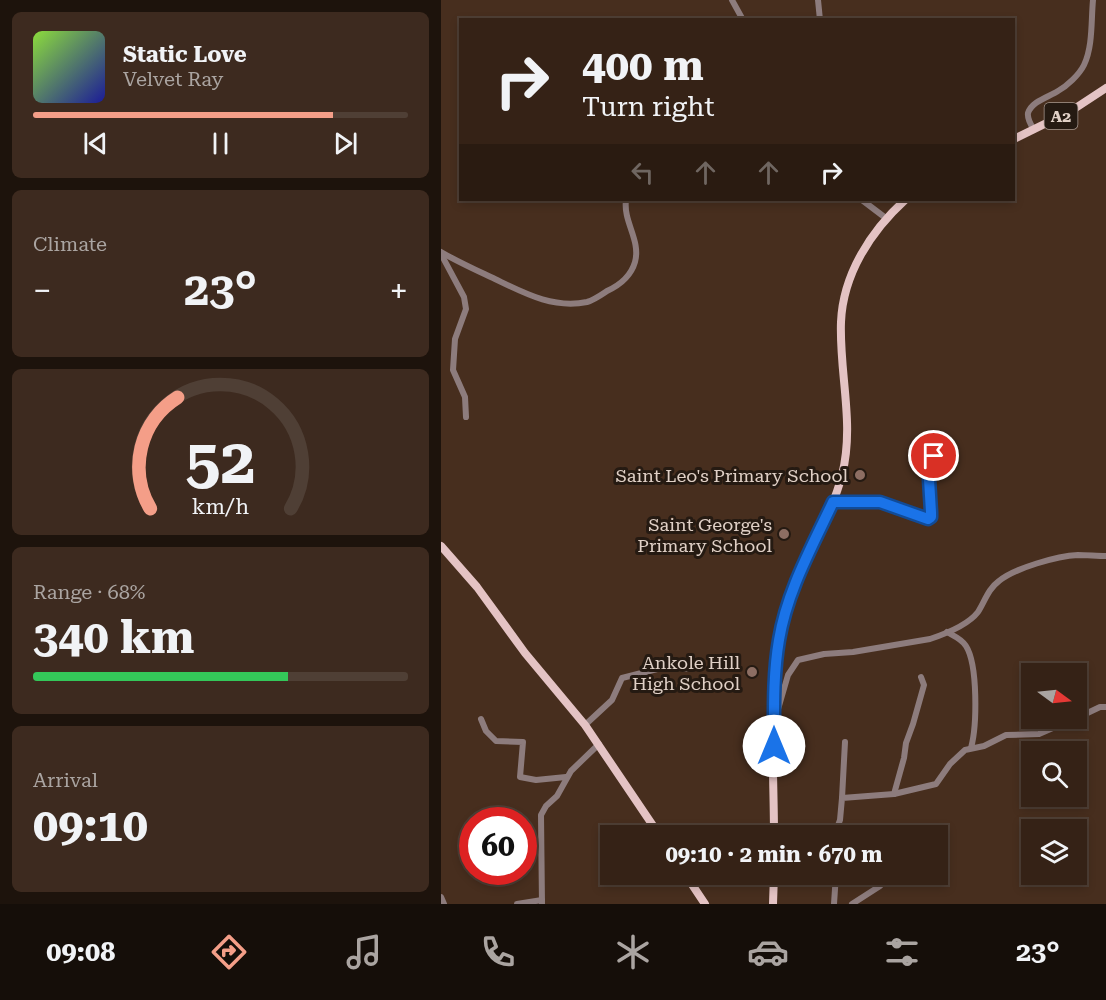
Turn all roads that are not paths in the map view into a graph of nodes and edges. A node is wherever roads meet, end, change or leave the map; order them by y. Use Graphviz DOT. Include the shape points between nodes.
graph roads {
  1 [pos="732,0"];
  2 [pos="818,0"];
  3 [pos="1093,0"];
  4 [pos="742,18"];
  5 [pos="820,18"];
  6 [pos="1106,88"];
  7 [pos="1034,130"];
  8 [pos="1015,139"];
  9 [pos="626,201"];
  10 [pos="863,201"];
  11 [pos="904,201"];
  12 [pos="887,219"];
  13 [pos="441,253"];
  14 [pos="467,417"];
  15 [pos="952,452"];
  16 [pos="833,502"];
  17 [pos="441,546"];
  18 [pos="1106,556"];
  19 [pos="947,632"];
  20 [pos="692,669"];
  21 [pos="921,677"];
  22 [pos="1106,707"];
  23 [pos="1087,713"];
  24 [pos="481,719"];
  25 [pos="585,724"];
  26 [pos="774,724"];
  27 [pos="1051,729"];
  28 [pos="845,742"];
  29 [pos="599,744"];
  30 [pos="971,748"];
  31 [pos="566,777"];
  32 [pos="894,794"];
  33 [pos="842,798"];
  34 [pos="653,825"];
  35 [pos="774,825"];
  36 [pos="838,825"];
  37 [pos="692,885"];
  38 [pos="774,885"];
  39 [pos="835,885"];
  40 [pos="880,886"];
  41 [pos="441,897"];
  42 [pos="542,902"];
  43 [pos="444,904"];
  44 [pos="517,904"];
  45 [pos="705,904"];
  46 [pos="773,904"];
  47 [pos="834,904"];
  48 [pos="852,904"];
  1 -- 4 [label="street"];
  2 -- 5 [label="street"];
  3 -- 7 [label="street" via="1083,66 1059,91 1033,106 1028,120"];
  6 -- 7 [label="main road, A2"];
  7 -- 8 [label="main road, A2"];
  9 -- 13 [label="street" via="625,215 637,248 635,264 622,282 586,302 532,297"];
  10 -- 12 [label="street"];
  11 -- 12 [label="main road"];
  12 -- 16 [label="main road" via="865,246 847,290 841,321 847,445"];
  13 -- 14 [label="street" via="464,297 466,309 455,339 453,370 465,397"];
  15 -- 16 [label="street" via="934,456 928,463 928,519 880,502"];
  16 -- 26 [label="main road" via="797,579 779,638"];
  17 -- 25 [label="main road"];
  18 -- 19 [label="street" via="1054,559 1014,573 990,590 977,613"];
  19 -- 26 [label="street" via="919,642 798,660 788,675"];
  19 -- 30 [label="street" via="962,640 969,652 975,696"];
  20 -- 25 [label="street" via="665,666 622,678 612,700"];
  21 -- 32 [label="street" via="924,685"];
  22 -- 23 [label="street"];
  24 -- 31 [label="street" via="486,732 497,741 523,742 520,777"];
  25 -- 29 [label="main road"];
  26 -- 35 [label="main road"];
  27 -- 30 [label="street" via="1039,734 1006,735"];
  28 -- 33 [label="street"];
  29 -- 31 [label="street"];
  29 -- 34 [label="main road"];
  30 -- 32 [label="street" via="958,755 936,784"];
  31 -- 42 [label="street" via="541,815"];
  32 -- 33 [label="street"];
  33 -- 36 [label="street"];
  37 -- 45 [label="main road"];
  38 -- 46 [label="main road"];
  39 -- 47 [label="street"];
  40 -- 48 [label="street"];
  41 -- 43 [label="street"];
  42 -- 44 [label="street"];
}
